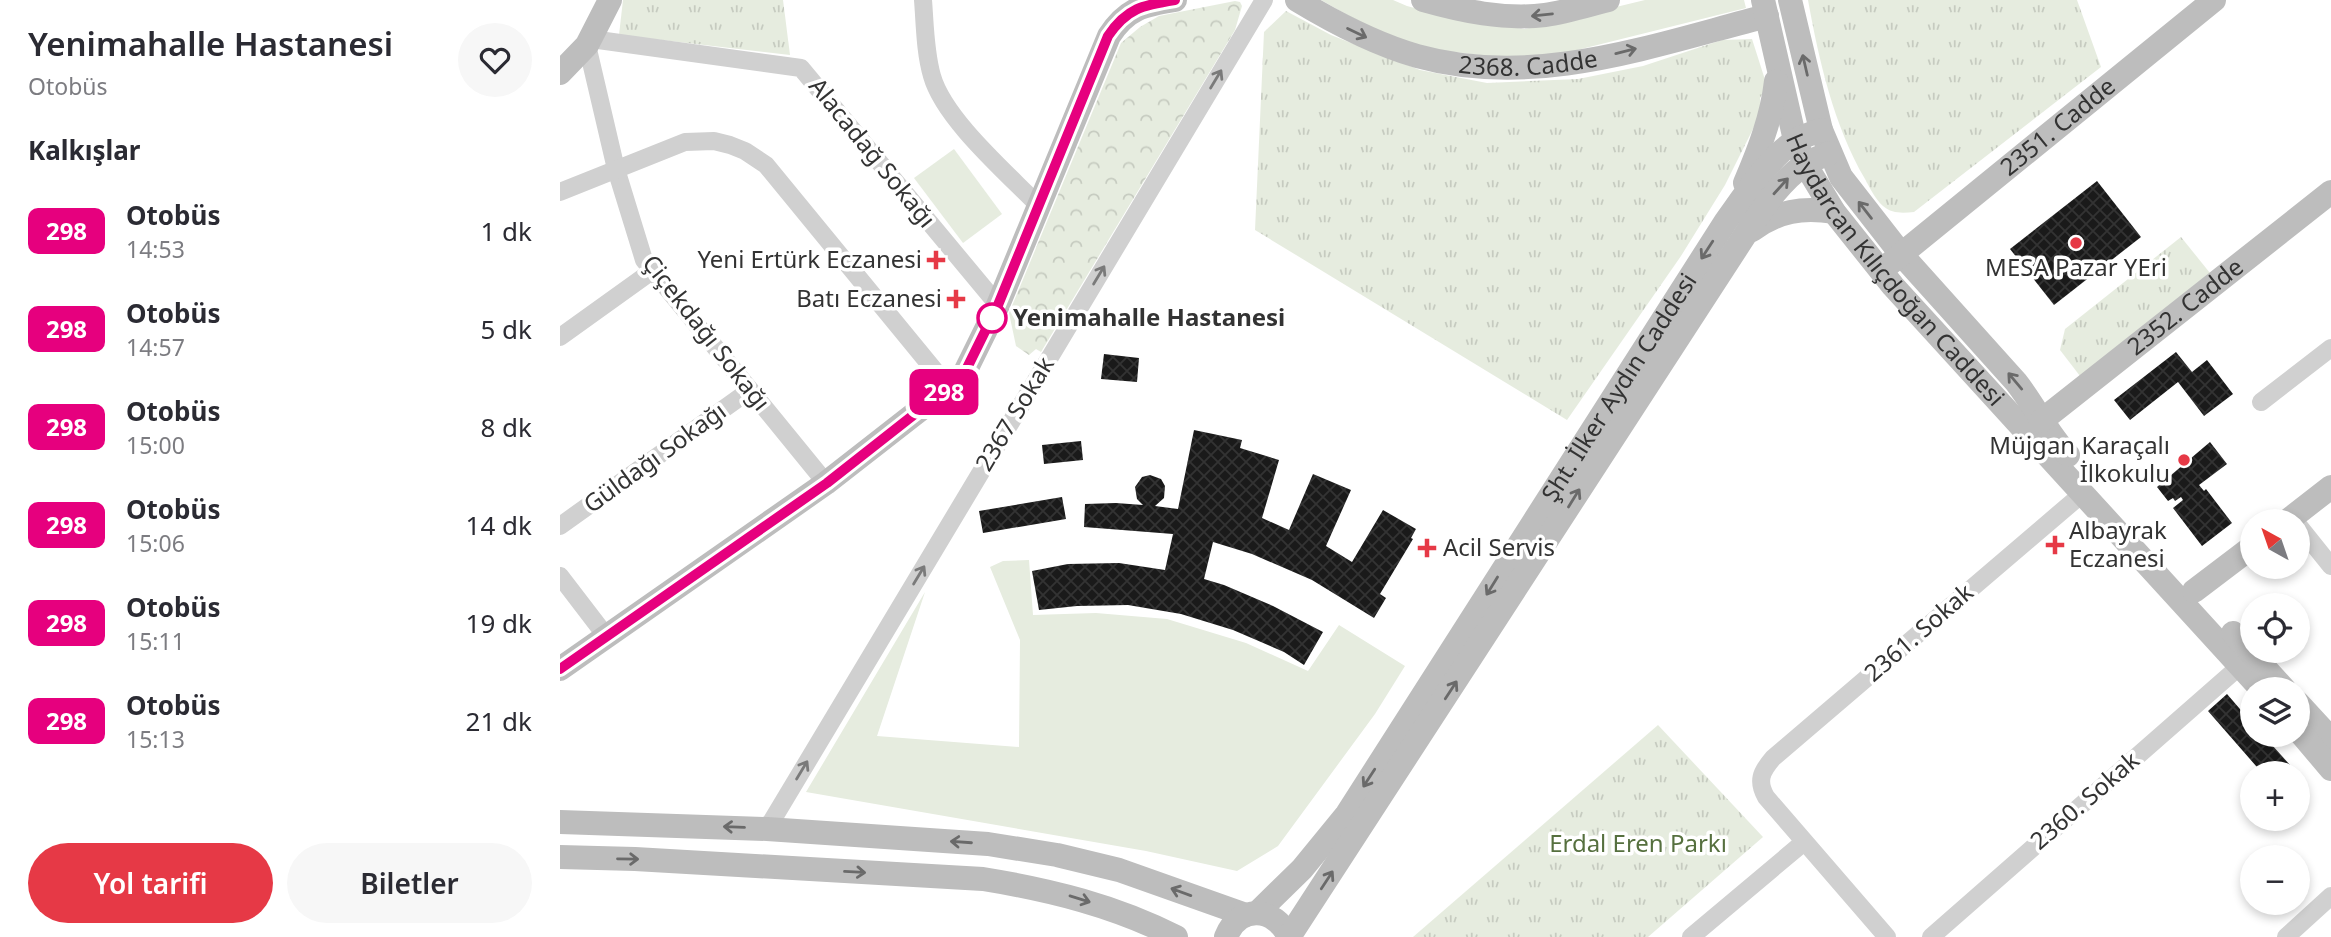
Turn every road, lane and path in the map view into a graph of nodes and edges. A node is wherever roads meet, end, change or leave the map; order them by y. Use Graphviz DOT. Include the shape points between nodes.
graph roads {
  1 [pos="610,0"];
  2 [pos="923,0"];
  3 [pos="1175,0"];
  4 [pos="1264,0"];
  5 [pos="1297,0"];
  6 [pos="1423,0"];
  7 [pos="1608,0"];
  8 [pos="1790,0"];
  9 [pos="2214,0"];
  10 [pos="1497,7"];
  11 [pos="1765,8"];
  12 [pos="589,42"];
  13 [pos="1778,66"];
  14 [pos="560,73"];
  15 [pos="1821,130"];
  16 [pos="1795,141"];
  17 [pos="1830,153"];
  18 [pos="1805,164"];
  19 [pos="615,169"];
  20 [pos="560,192"];
  21 [pos="2331,192"];
  22 [pos="1039,206"];
  23 [pos="1834,212"];
  24 [pos="1736,228"];
  25 [pos="1901,254"];
  26 [pos="652,271"];
  27 [pos="1880,272"];
  28 [pos="998,305"];
  29 [pos="561,335"];
  30 [pos="2331,348"];
  31 [pos="949,388"];
  32 [pos="750,390"];
  33 [pos="2261,402"];
  34 [pos="2041,421"];
  35 [pos="827,483"];
  36 [pos="2331,487"];
  37 [pos="2082,494"];
  38 [pos="2306,509"];
  39 [pos="560,526"];
  40 [pos="2310,542"];
  41 [pos="2240,556"];
  42 [pos="2331,566"];
  43 [pos="560,576"];
  44 [pos="2194,591"];
  45 [pos="1478,629"];
  46 [pos="606,636"];
  47 [pos="2240,666"];
  48 [pos="560,669"];
  49 [pos="2250,677"];
  50 [pos="2273,677"];
  51 [pos="2310,716"];
  52 [pos="2331,740"];
  53 [pos="2310,744"];
  54 [pos="2331,769"];
  55 [pos="560,821"];
  56 [pos="767,828"];
  57 [pos="1804,842"];
  58 [pos="560,858"];
  59 [pos="2331,896"];
  60 [pos="1251,914"];
  61 [pos="1176,937"];
  62 [pos="1226,937"];
  63 [pos="1289,937"];
  64 [pos="1691,937"];
  65 [pos="1887,937"];
  66 [pos="1931,937"];
  67 [pos="2286,937"];
  1 -- 12 [label="main road"];
  2 -- 22 [label="street" via="937,92 958,122"];
  3 -- 22 [label="main road" via="1136,9 1108,36"];
  56 -- 4 [label="street, 2367 Sokak, one-way"];
  5 -- 11 [label="main road, 2368. Cadde, one-way" via="1384,45 1487,68 1584,62"];
  6 -- 10 [label="main road, 2368. Cadde"];
  7 -- 10 [label="main road, 2368. Cadde, one-way" via="1520,17"];
  15 -- 8 [label="main road, Haydarcan Kılıçdoğan Caddesi, one-way"];
  9 -- 25 [label="main road, 2351. Cadde"];
  11 -- 13 [label="main road, Haydarcan Kılıçdoğan Caddesi"];
  12 -- 14 [label="main road"];
  12 -- 19 [label="street, Çiçekdağı Sokağı"];
  12 -- 28 [label="street, Alacadağ Sokağı" via="801,68"];
  13 -- 16 [label="main road, Haydarcan Kılıçdoğan Caddesi"];
  13 -- 24 [label="main road" via="1774,100"];
  15 -- 16 [label="main road"];
  15 -- 17 [label="main road, Haydarcan Kılıçdoğan Caddesi"];
  16 -- 18 [label="main road, Haydarcan Kılıçdoğan Caddesi"];
  16 -- 24 [label="main road, Şht. İlker Aydın Caddesi" via="1771,163"];
  17 -- 18 [label="main road"];
  25 -- 17 [label="main road, Haydarcan Kılıçdoğan Caddesi, one-way" via="1841,177"];
  18 -- 23 [label="main road, Haydarcan Kılıçdoğan Caddesi"];
  24 -- 18 [label="main road, Şht. İlker Aydın Caddesi, one-way"];
  19 -- 20 [label="street"];
  19 -- 26 [label="street, Çiçekdağı Sokağı" via="639,248"];
  19 -- 31 [label="street" via="700,140 730,145 755,156"];
  21 -- 34 [label="main road, 2352. Cadde"];
  22 -- 28 [label="main road"];
  23 -- 24 [label="main road" via="1792,210"];
  23 -- 27 [label="main road, Haydarcan Kılıçdoğan Caddesi"];
  24 -- 45 [label="main road, Şht. İlker Aydın Caddesi"];
  25 -- 27 [label="main road, 2351. Cadde"];
  34 -- 25 [label="main road, Haydarcan Kılıçdoğan Caddesi, one-way" via="2016,382"];
  26 -- 29 [label="street"];
  26 -- 32 [label="street, Çiçekdağı Sokağı"];
  27 -- 37 [label="main road, Haydarcan Kılıçdoğan Caddesi"];
  28 -- 31 [label="main road" via="965,372"];
  30 -- 33 [label="street"];
  31 -- 35 [label="main road"];
  32 -- 35 [label="street, Çiçekdağı Sokağı"];
  32 -- 39 [label="street, Güldağı Sokağı"];
  34 -- 44 [label="main road, Haydarcan Kılıçdoğan Caddesi"];
  35 -- 46 [label="main road"];
  36 -- 38 [label="main road"];
  37 -- 47 [label="main road, Haydarcan Kılıçdoğan Caddesi"];
  37 -- 57 [label="street, 2361. Sokak" via="1764,768 1760,788"];
  40 -- 42 [label="street"];
  41 -- 44 [label="main road"];
  43 -- 46 [label="street"];
  44 -- 50 [label="main road, Haydarcan Kılıçdoğan Caddesi"];
  45 -- 60 [label="main road, Şht. İlker Aydın Caddesi, one-way" via="1347,814 1302,869"];
  63 -- 45 [label="main road, Şht. İlker Aydın Caddesi, one-way"];
  46 -- 48 [label="main road"];
  47 -- 49 [label="main road, Haydarcan Kılıçdoğan Caddesi"];
  47 -- 66 [label="street, 2360. Sokak"];
  51 -- 52 [label="main road"];
  53 -- 54 [label="main road"];
  56 -- 55 [label="main road, one-way"];
  60 -- 56 [label="main road, one-way" via="1119,870 1057,855 988,844"];
  57 -- 64 [label="street"];
  57 -- 65 [label="street"];
  58 -- 61 [label="main road, one-way" via="983,879 1080,898"];
  59 -- 67 [label="street"];
  60 -- 62 [label="main road, Şht. İlker Aydın Caddesi" via="1229,929"];
  60 -- 63 [label="main road" via="1268,914 1285,927"];
}
